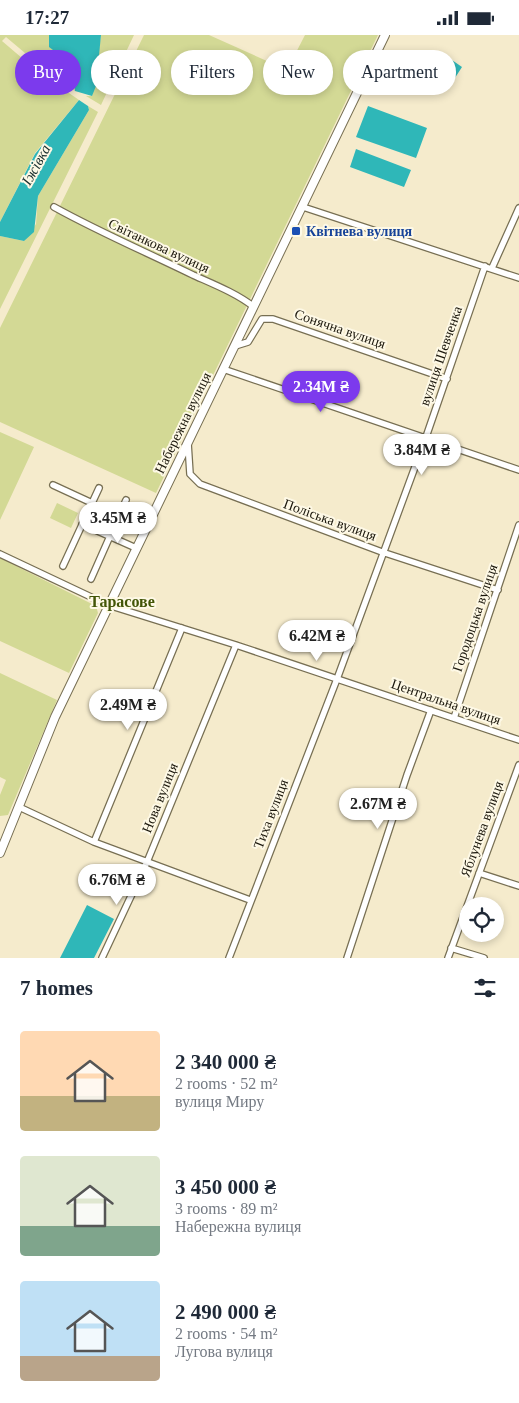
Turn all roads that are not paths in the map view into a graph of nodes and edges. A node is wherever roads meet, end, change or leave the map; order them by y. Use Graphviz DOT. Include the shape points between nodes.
graph roads {
  1 [pos="385,35"];
  2 [pos="54,207"];
  3 [pos="302,207"];
  4 [pos="519,208"];
  5 [pos="485,266"];
  6 [pos="492,268"];
  7 [pos="519,278"];
  8 [pos="254,307"];
  9 [pos="235,346"];
  10 [pos="223,369"];
  11 [pos="447,379"];
  12 [pos="426,437"];
  13 [pos="188,441"];
  14 [pos="519,470"];
  15 [pos="53,485"];
  16 [pos="99,488"];
  17 [pos="126,501"];
  18 [pos="92,503"];
  19 [pos="82,524"];
  20 [pos="519,525"];
  21 [pos="110,536"];
  22 [pos="136,548"];
  23 [pos="382,552"];
  24 [pos="0,554"];
  25 [pos="63,567"];
  26 [pos="91,579"];
  27 [pos="498,590"];
  28 [pos="108,605"];
  29 [pos="182,628"];
  30 [pos="236,645"];
  31 [pos="337,679"];
  32 [pos="431,710"];
  33 [pos="454,718"];
  34 [pos="519,740"];
  35 [pos="519,765"];
  36 [pos="19,807"];
  37 [pos="94,842"];
  38 [pos="0,853"];
  39 [pos="147,862"];
  40 [pos="479,873"];
  41 [pos="519,886"];
  42 [pos="250,900"];
  43 [pos="451,948"];
  44 [pos="102,958"];
  45 [pos="229,958"];
  46 [pos="347,958"];
  47 [pos="448,958"];
  48 [pos="484,958"];
  1 -- 3 [label="street, Набережна вулиця"];
  2 -- 8 [label="street, Світанкова вулиця"];
  3 -- 5 [label="street"];
  3 -- 8 [label="street, Набережна вулиця"];
  4 -- 6 [label="street"];
  5 -- 6 [label="street"];
  5 -- 11 [label="street, вулиця Шевченка"];
  6 -- 7 [label="street"];
  8 -- 9 [label="street, Набережна вулиця"];
  9 -- 10 [label="street, Набережна вулиця"];
  9 -- 11 [label="street, Сонячна вулиця" via="248,342 262,319 273,319"];
  10 -- 12 [label="street"];
  10 -- 13 [label="street, Набережна вулиця"];
  11 -- 12 [label="street, вулиця Шевченка"];
  12 -- 14 [label="street"];
  12 -- 23 [label="street, вулиця Шевченка"];
  13 -- 22 [label="street, Набережна вулиця"];
  13 -- 23 [label="street, Поліська вулиця" via="190,474 200,484"];
  15 -- 18 [label="street"];
  16 -- 18 [label="street"];
  17 -- 21 [label="street"];
  18 -- 19 [label="street"];
  19 -- 21 [label="street"];
  19 -- 25 [label="street"];
  20 -- 27 [label="street, Городоцька вулиця"];
  21 -- 22 [label="street"];
  21 -- 26 [label="street"];
  22 -- 28 [label="street, Набережна вулиця"];
  23 -- 27 [label="street, Поліська вулиця"];
  23 -- 31 [label="street, вулиця Шевченка"];
  24 -- 28 [label="street, Центральна вулиця"];
  27 -- 33 [label="street, Городоцька вулиця"];
  28 -- 29 [label="street, Центральна вулиця"];
  28 -- 36 [label="street, Набережна вулиця" via="55,717"];
  29 -- 30 [label="street, Центральна вулиця"];
  29 -- 37 [label="street"];
  30 -- 31 [label="street, Центральна вулиця"];
  30 -- 39 [label="street, Нова вулиця"];
  31 -- 32 [label="street, Центральна вулиця"];
  31 -- 42 [label="street, Тиха вулиця"];
  32 -- 33 [label="street, Центральна вулиця"];
  32 -- 46 [label="street"];
  33 -- 34 [label="street, Центральна вулиця"];
  35 -- 40 [label="street, Яблунева вулиця"];
  36 -- 37 [label="street"];
  36 -- 38 [label="street, Набережна вулиця"];
  37 -- 39 [label="street"];
  39 -- 42 [label="street"];
  39 -- 44 [label="street, Нова вулиця"];
  40 -- 41 [label="street"];
  40 -- 43 [label="street, Яблунева вулиця"];
  42 -- 45 [label="street, Тиха вулиця"];
  43 -- 47 [label="street, Яблунева вулиця"];
  43 -- 48 [label="street"];
}
